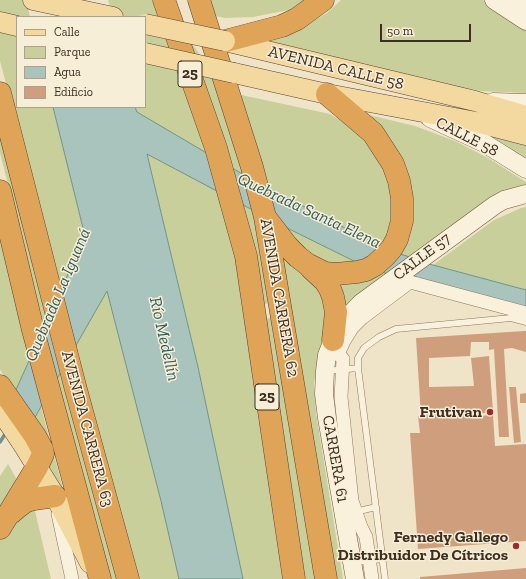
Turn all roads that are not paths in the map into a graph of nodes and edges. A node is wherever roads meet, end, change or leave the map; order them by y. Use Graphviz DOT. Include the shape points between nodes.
graph roads {
  1 [pos="33,0"];
  2 [pos="166,0"];
  3 [pos="323,0"];
  4 [pos="494,0"];
  5 [pos="518,0"];
  6 [pos="200,1"];
  7 [pos="526,5"];
  8 [pos="107,16"];
  9 [pos="526,21"];
  10 [pos="0,22"];
  11 [pos="146,24"];
  12 [pos="16,26"];
  13 [pos="226,41"];
  14 [pos="146,53"];
  15 [pos="229,76"];
  16 [pos="0,93"];
  17 [pos="328,94"];
  18 [pos="475,101"];
  19 [pos="526,103"];
  20 [pos="407,108"];
  21 [pos="526,116"];
  22 [pos="526,135"];
  23 [pos="526,169"];
  24 [pos="0,191"];
  25 [pos="526,194"];
  26 [pos="265,217"];
  27 [pos="306,264"];
  28 [pos="526,313"];
  29 [pos="526,322"];
  30 [pos="333,340"];
  31 [pos="358,368"];
  32 [pos="334,370"];
  33 [pos="2,401"];
  34 [pos="37,467"];
  35 [pos="55,496"];
  36 [pos="376,507"];
  37 [pos="350,513"];
  38 [pos="3,523"];
  39 [pos="383,559"];
  40 [pos="359,567"];
  41 [pos="72,579"];
  42 [pos="99,579"];
  43 [pos="128,579"];
  44 [pos="294,579"];
  45 [pos="326,579"];
  46 [pos="372,579"];
  47 [pos="386,579"];
  1 -- 8 [label="main road"];
  2 -- 15 [label="highway"];
  2 -- 44 [label="highway, AVENIDA CARRERA 62 / 25" via="216,148 249,271"];
  3 -- 13 [label="highway" via="282,26"];
  4 -- 9 [label="street"];
  5 -- 7 [label="street"];
  6 -- 15 [label="highway, AVENIDA CARRERA 62 / 25"];
  10 -- 12 [label="main road"];
  11 -- 13 [label="main road, AVENIDA CALLE 58, bridge"];
  13 -- 18 [label="main road, AVENIDA CALLE 58"];
  14 -- 15 [label="main road, AVENIDA CALLE 58, bridge"];
  15 -- 17 [label="main road, AVENIDA CALLE 58"];
  15 -- 26 [label="highway, AVENIDA CARRERA 62 / 25"];
  16 -- 43 [label="highway, AVENIDA CARRERA 63" via="74,386"];
  17 -- 20 [label="main road, AVENIDA CALLE 58"];
  17 -- 27 [label="highway" via="373,132 383,147 399,181 403,210 400,232 392,248 375,265 358,272 336,274 325,273"];
  18 -- 19 [label="street"];
  18 -- 21 [label="main road, AVENIDA CALLE 58"];
  20 -- 22 [label="main road, AVENIDA CALLE 58"];
  20 -- 23 [label="street, CALLE 58" via="466,134"];
  24 -- 42 [label="highway, AVENIDA CARRERA 63" via="33,330"];
  25 -- 30 [label="street, CALLE 57" via="494,204 424,256 352,311"];
  26 -- 27 [label="highway" via="287,246"];
  26 -- 45 [label="highway, AVENIDA CARRERA 62 / 25"];
  27 -- 30 [label="highway" via="325,281 332,293 336,312"];
  28 -- 32 [label="street" via="410,282 352,328 338,354 342,359"];
  29 -- 31 [label="lane" via="511,318 396,329 364,348 358,358"];
  30 -- 32 [label="street, CARRERA 61" via="327,355"];
  31 -- 32 [label="lane"];
  31 -- 36 [label="lane"];
  32 -- 37 [label="street, CARRERA 61" via="324,394 327,418"];
  33 -- 34 [label="highway" via="30,441 42,449"];
  34 -- 35 [label="main road"];
  34 -- 38 [label="highway"];
  35 -- 38 [label="highway" via="26,502"];
  35 -- 41 [label="street"];
  35 -- 42 [label="main road"];
  36 -- 37 [label="lane"];
  36 -- 39 [label="lane"];
  37 -- 40 [label="street, CARRERA 61"];
  39 -- 40 [label="lane"];
  39 -- 47 [label="lane"];
  40 -- 46 [label="street"];
}
